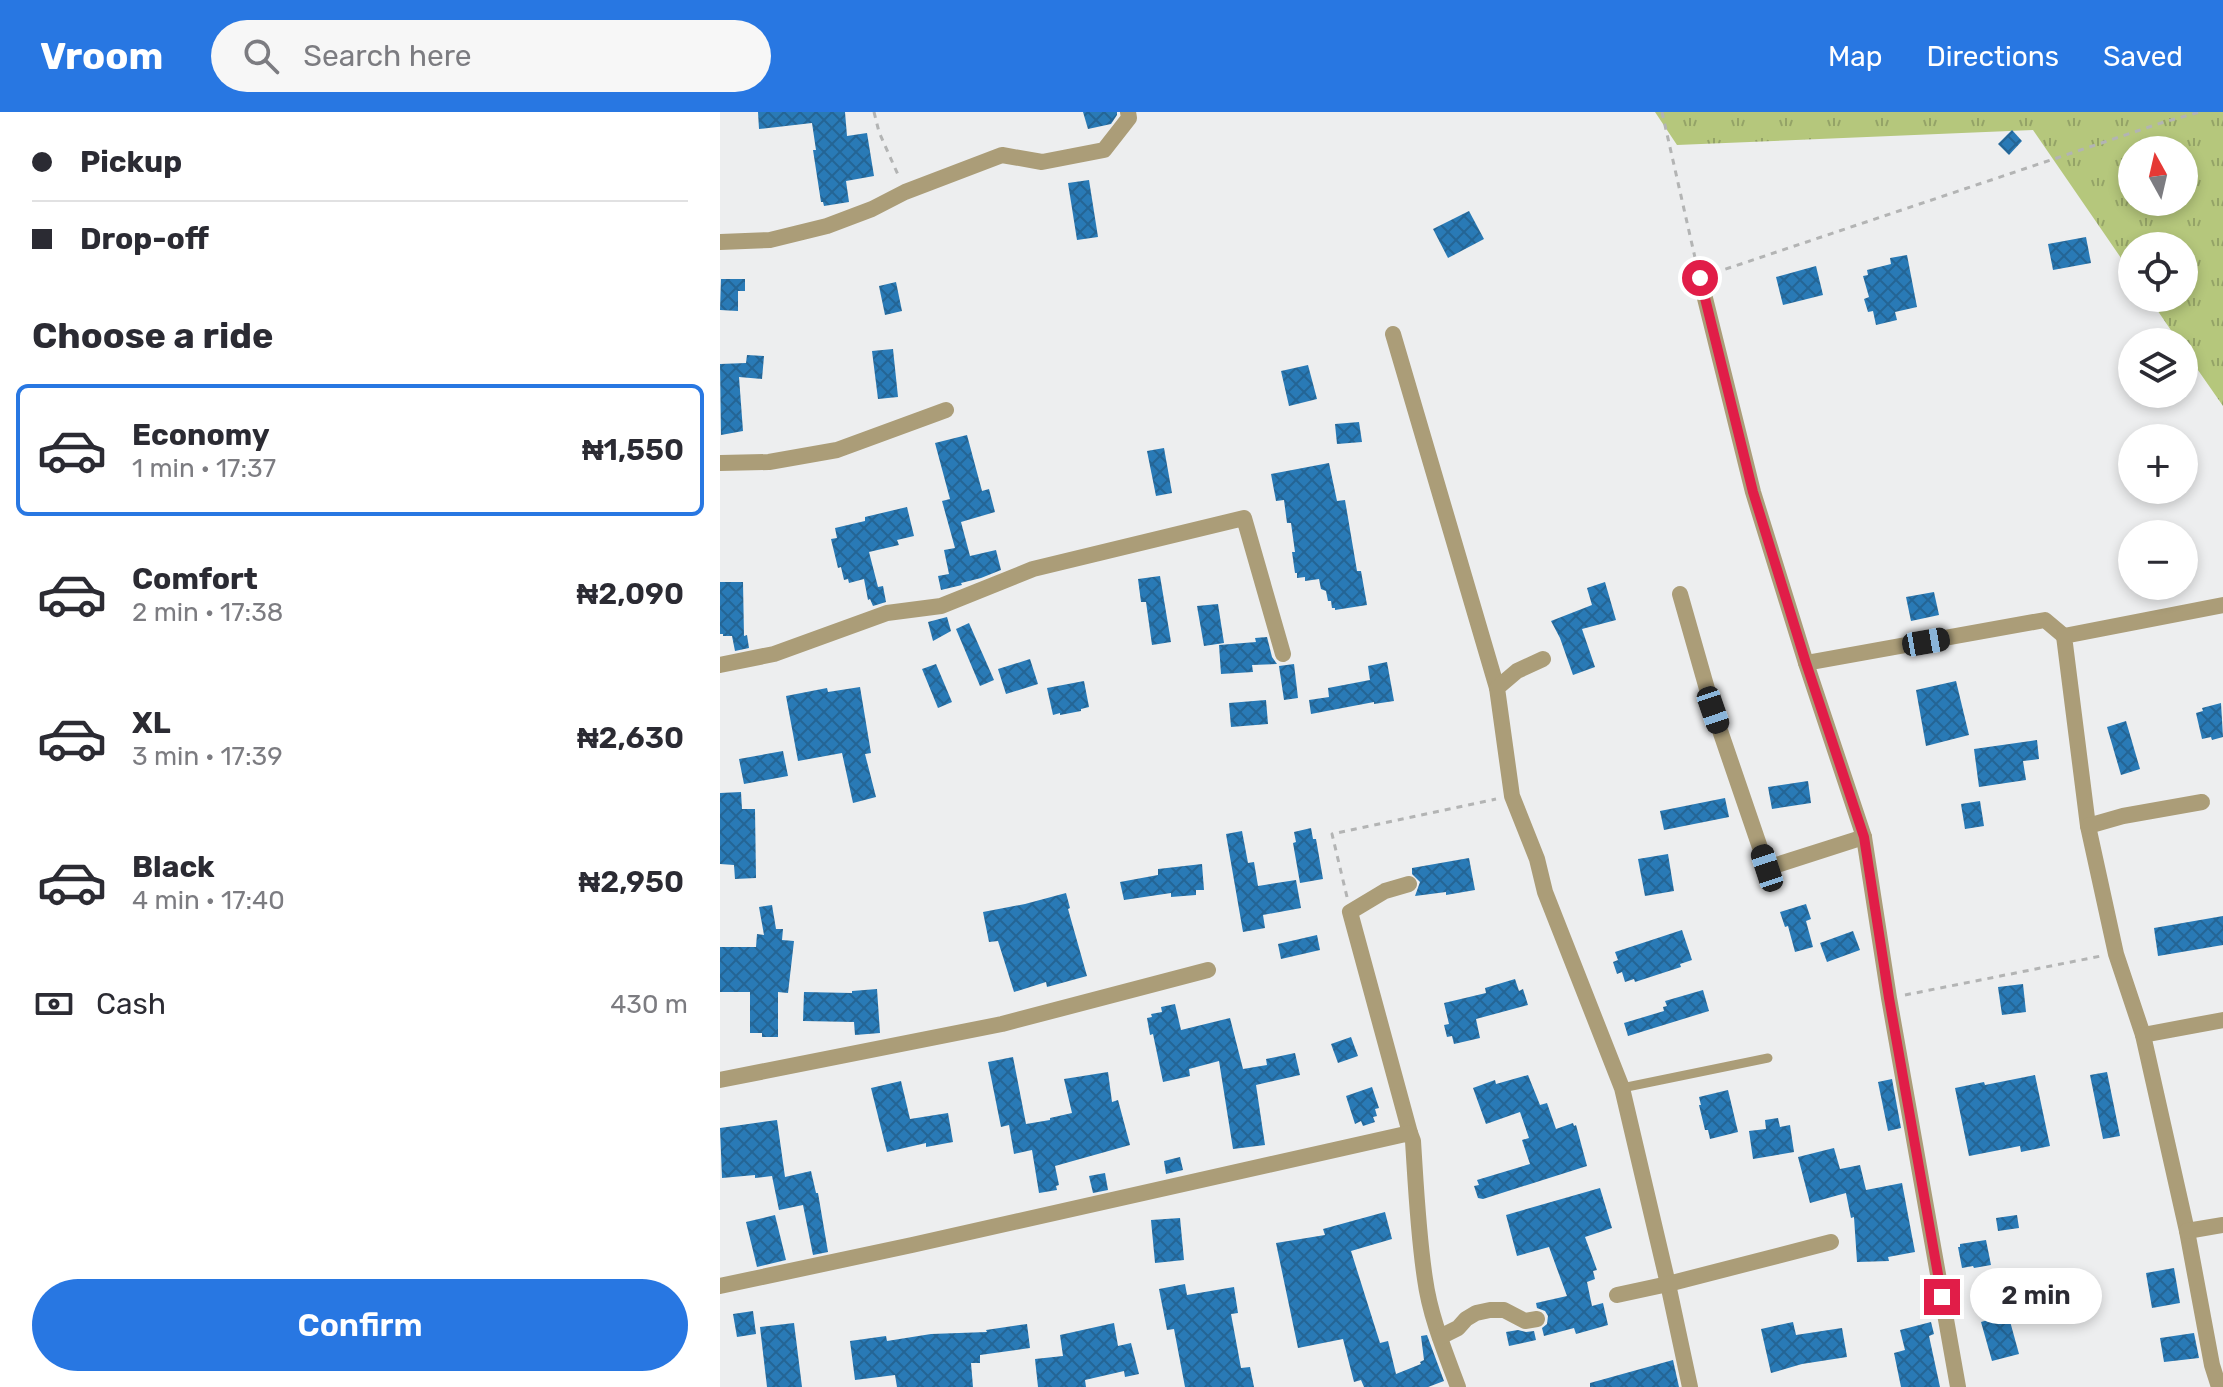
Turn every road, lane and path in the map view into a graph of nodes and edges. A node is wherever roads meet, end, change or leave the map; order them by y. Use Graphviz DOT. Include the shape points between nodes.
graph roads {
  1 [pos="874,112"];
  2 [pos="1128,112"];
  3 [pos="1662,112"];
  4 [pos="2200,112"];
  5 [pos="905,192"];
  6 [pos="720,242"];
  7 [pos="1700,278"];
  8 [pos="1393,334"];
  9 [pos="946,410"];
  10 [pos="720,463"];
  11 [pos="1680,594"];
  12 [pos="2223,605"];
  13 [pos="2064,636"];
  14 [pos="1283,654"];
  15 [pos="1543,659"];
  16 [pos="1806,663"];
  17 [pos="720,665"];
  18 [pos="1497,688"];
  19 [pos="1512,796"];
  20 [pos="2202,802"];
  21 [pos="2088,826"];
  22 [pos="1864,837"];
  23 [pos="1409,884"];
  24 [pos="1350,912"];
  25 [pos="2116,954"];
  26 [pos="1208,970"];
  27 [pos="1889,998"];
  28 [pos="2223,1020"];
  29 [pos="2143,1035"];
  30 [pos="1768,1058"];
  31 [pos="720,1080"];
  32 [pos="1622,1088"];
  33 [pos="1410,1133"];
  34 [pos="2223,1225"];
  35 [pos="2187,1231"];
  36 [pos="1831,1242"];
  37 [pos="1668,1284"];
  38 [pos="720,1286"];
  39 [pos="1617,1295"];
  40 [pos="1537,1319"];
  41 [pos="1440,1337"];
  42 [pos="1458,1387"];
  43 [pos="1690,1387"];
  44 [pos="1958,1387"];
  45 [pos="2219,1387"];
  1 -- 5 [label="path"];
  2 -- 5 [label="street" via="1129,118 1104,150 1042,162 1002,155"];
  3 -- 7 [label="path"];
  4 -- 7 [label="path"];
  5 -- 6 [label="street" via="827,226 770,240"];
  7 -- 16 [label="street" via="1753,492"];
  8 -- 18 [label="street"];
  9 -- 10 [label="street" via="837,450 769,462"];
  11 -- 22 [label="street" via="1767,868"];
  12 -- 13 [label="street"];
  13 -- 16 [label="street" via="2045,620"];
  13 -- 21 [label="street"];
  14 -- 17 [label="street" via="1244,518 1033,569 941,606 887,613 774,654"];
  15 -- 18 [label="street"];
  16 -- 22 [label="street"];
  18 -- 19 [label="street"];
  19 -- 24 [label="path" via="1332,834"];
  19 -- 32 [label="street"];
  20 -- 21 [label="street"];
  21 -- 25 [label="street"];
  22 -- 27 [label="street"];
  23 -- 24 [label="street"];
  24 -- 33 [label="street"];
  25 -- 27 [label="path"];
  25 -- 29 [label="street"];
  26 -- 31 [label="street" via="1002,1024"];
  27 -- 44 [label="street"];
  28 -- 29 [label="street"];
  29 -- 35 [label="street"];
  30 -- 32 [label="lane"];
  32 -- 37 [label="street"];
  33 -- 38 [label="street"];
  33 -- 41 [label="street" via="1425,1281"];
  34 -- 35 [label="street"];
  35 -- 45 [label="street"];
  36 -- 37 [label="street"];
  37 -- 39 [label="street"];
  37 -- 43 [label="street"];
  40 -- 41 [label="street" via="1525,1321 1504,1310 1490,1310 1476,1313"];
  41 -- 42 [label="street"];
}
